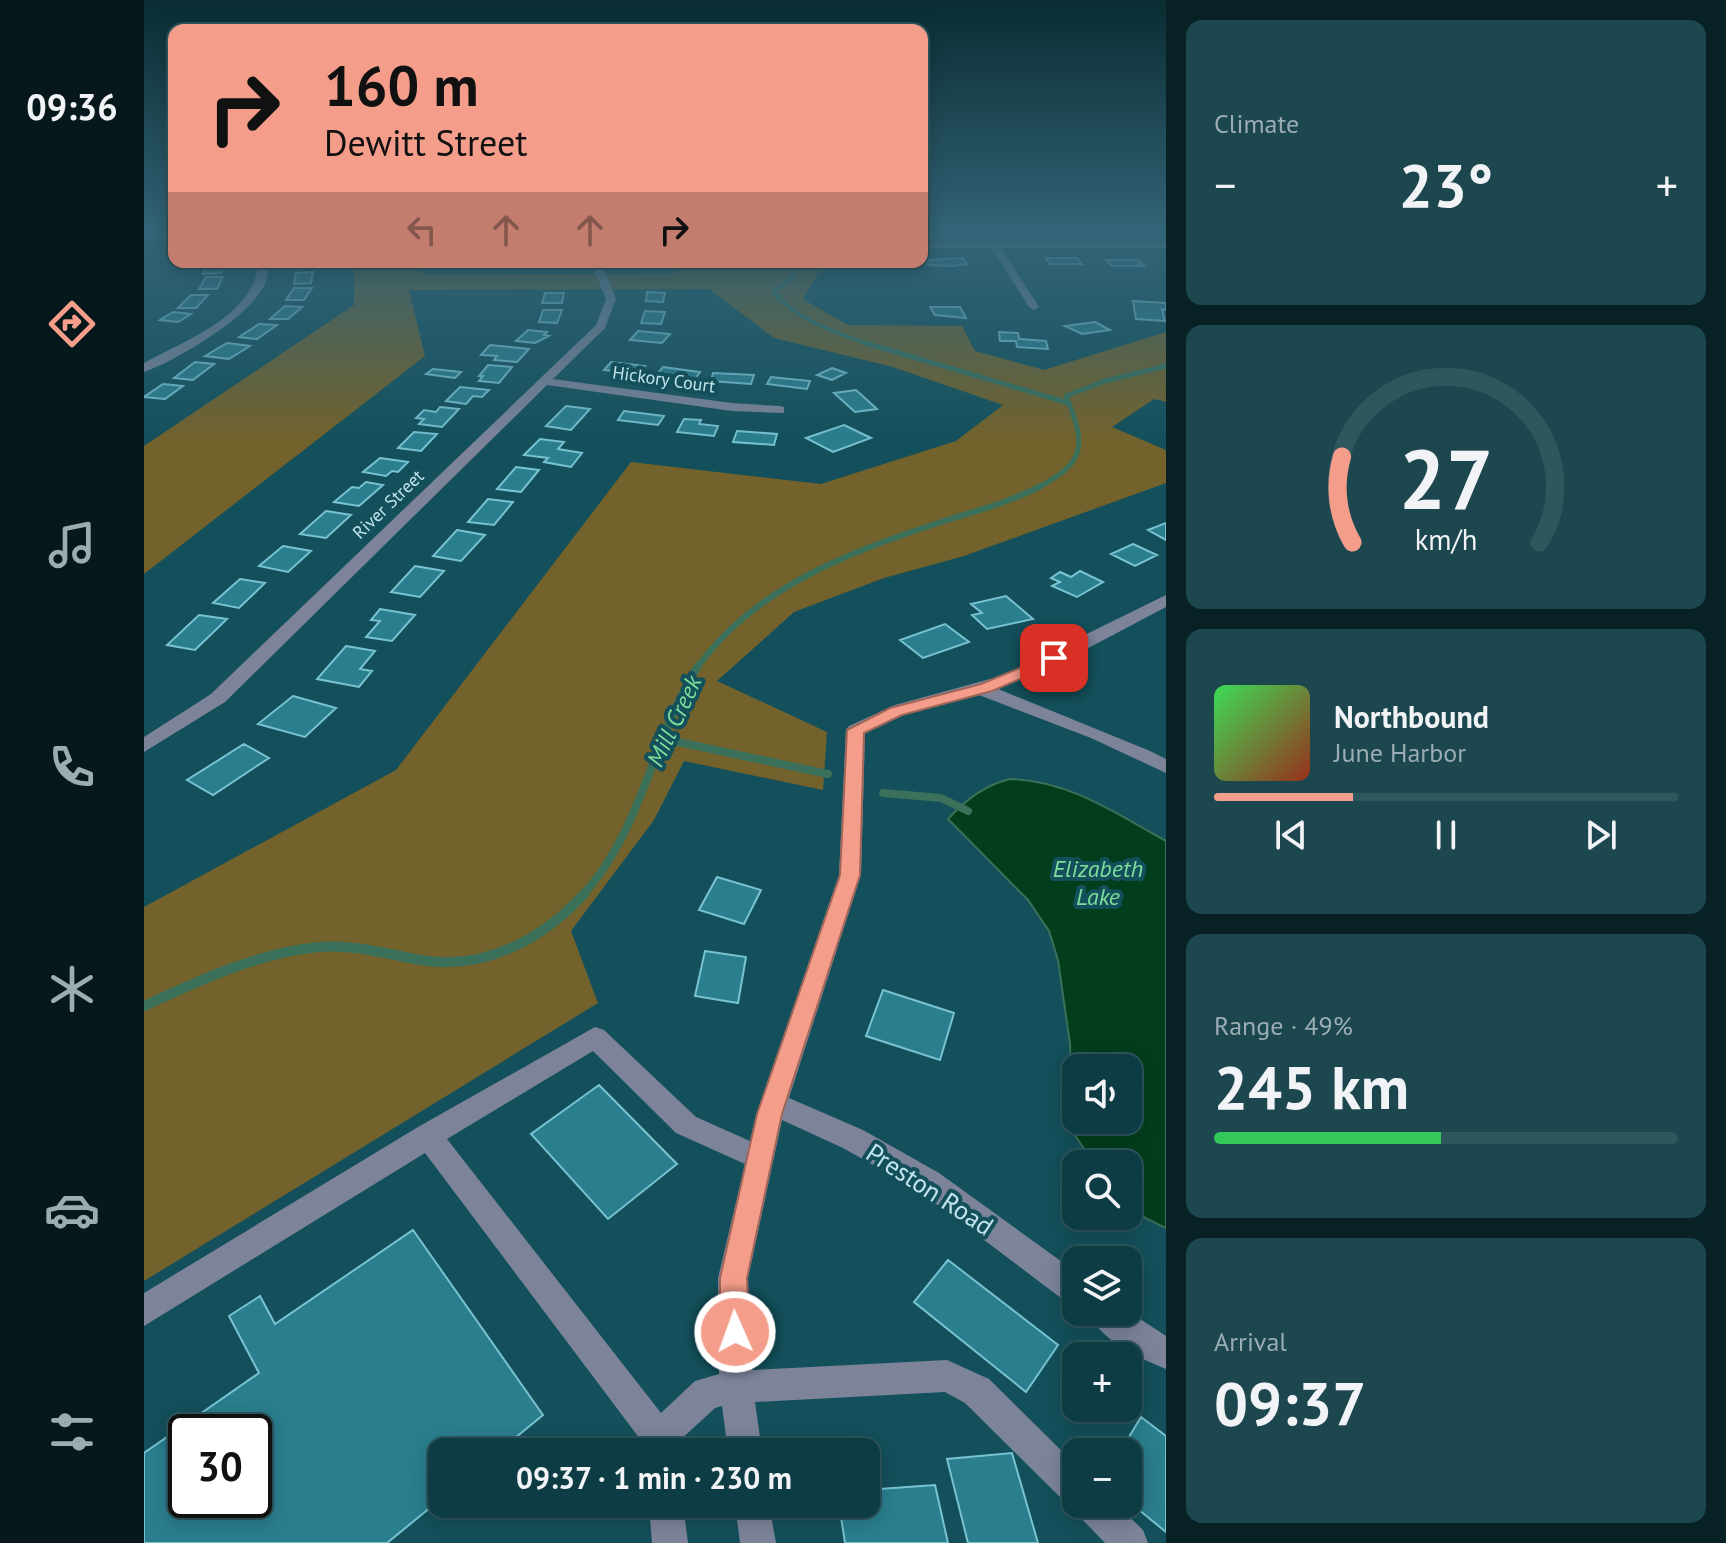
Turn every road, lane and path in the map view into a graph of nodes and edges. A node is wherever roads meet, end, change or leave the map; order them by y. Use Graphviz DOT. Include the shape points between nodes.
graph roads {
  1 [pos="246,302"];
  2 [pos="610,302"];
  3 [pos="1031,302"];
  4 [pos="1034,307"];
  5 [pos="144,368"];
  6 [pos="543,381"];
  7 [pos="780,410"];
  8 [pos="1166,600"];
  9 [pos="980,689"];
  10 [pos="144,746"];
  11 [pos="1166,767"];
  12 [pos="773,1104"];
  13 [pos="428,1136"];
  14 [pos="760,1158"];
  15 [pos="1062,1280"];
  16 [pos="144,1311"];
  17 [pos="1122,1326"];
  18 [pos="1166,1353"];
  19 [pos="736,1387"];
  20 [pos="655,1438"];
  21 [pos="666,1438"];
  22 [pos="743,1438"];
  23 [pos="1062,1475"];
  24 [pos="667,1518"];
  25 [pos="754,1518"];
  26 [pos="1105,1518"];
  27 [pos="670,1543"];
  28 [pos="758,1543"];
  29 [pos="1130,1543"];
  1 -- 5 [label="street" via="225,321"];
  2 -- 6 [label="street, River Street" via="601,326"];
  3 -- 4 [label="street"];
  6 -- 7 [label="street, Hickory Court"];
  6 -- 10 [label="street, River Street" via="218,698"];
  8 -- 9 [label="street"];
  9 -- 11 [label="street" via="1073,722"];
  9 -- 12 [label="street" via="896,712 856,730 850,875"];
  12 -- 14 [label="street"];
  12 -- 15 [label="street, Preston Road" via="853,1139 929,1182"];
  13 -- 14 [label="street" via="595,1037 686,1125"];
  13 -- 16 [label="street"];
  13 -- 20 [label="street"];
  14 -- 19 [label="street" via="733,1278"];
  17 -- 18 [label="street"];
  19 -- 21 [label="street" via="707,1393"];
  19 -- 22 [label="street"];
  19 -- 23 [label="street" via="947,1376 977,1391"];
  24 -- 27 [label="street"];
  25 -- 28 [label="street"];
  26 -- 29 [label="street"];
}
